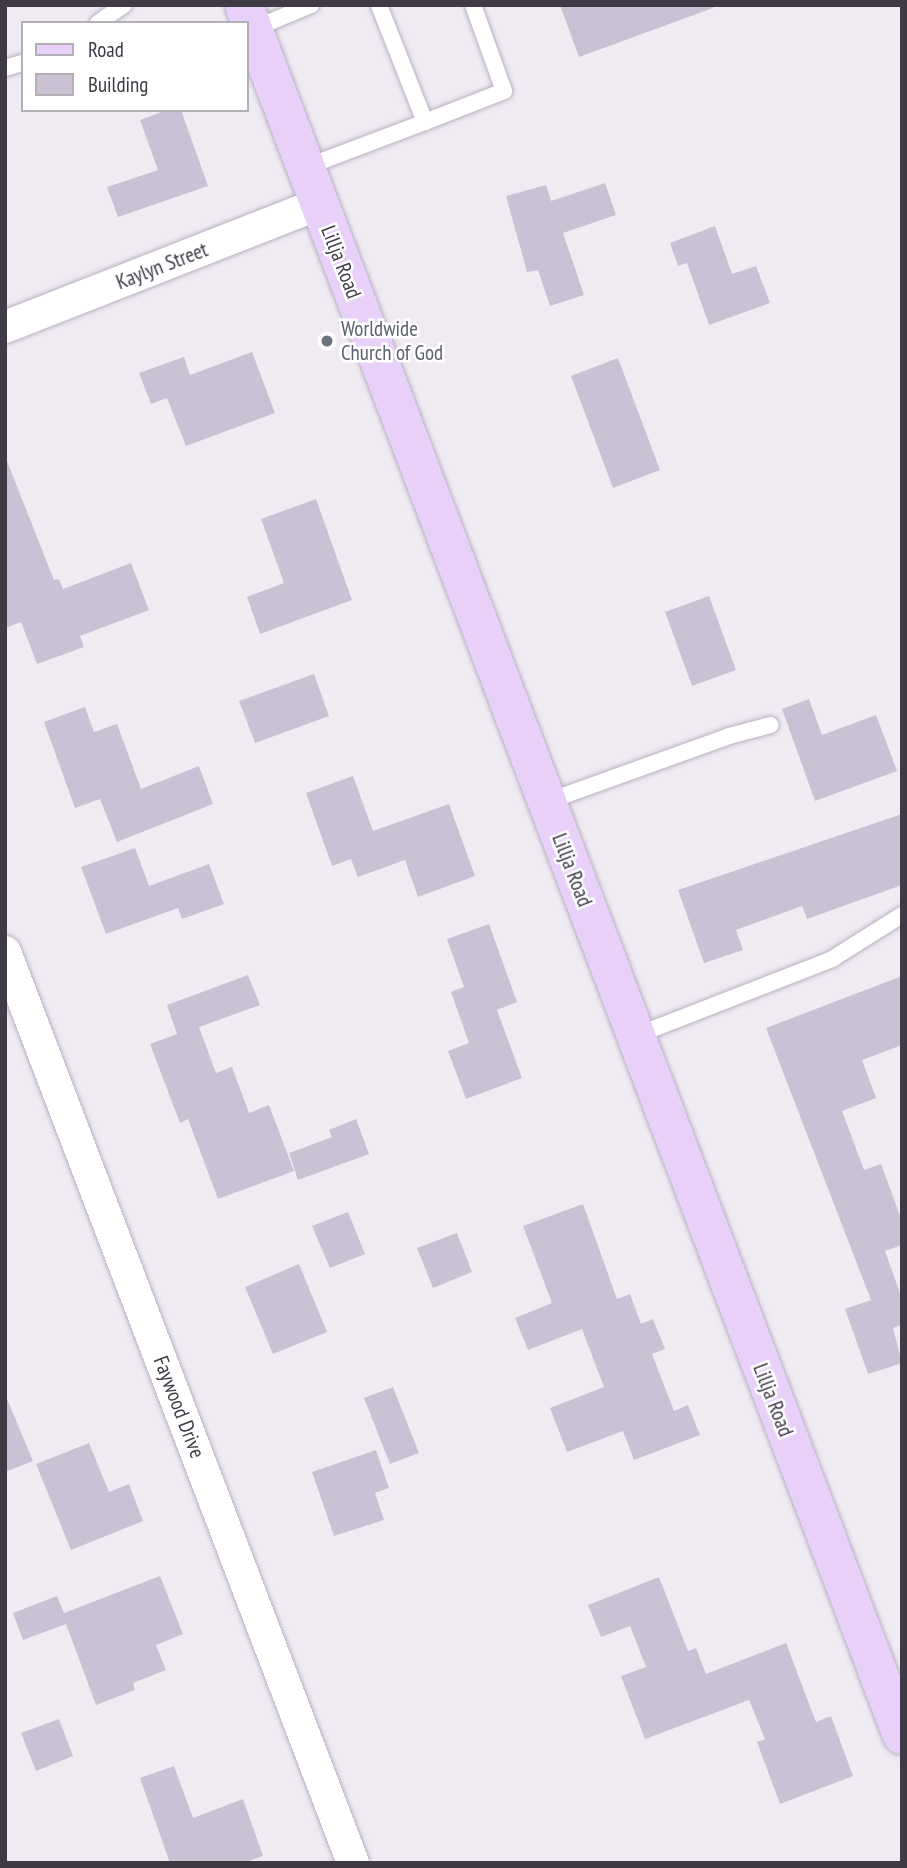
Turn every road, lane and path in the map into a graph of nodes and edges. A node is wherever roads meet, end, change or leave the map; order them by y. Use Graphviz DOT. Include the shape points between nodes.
graph roads {
  1 [pos="124,5"];
  2 [pos="311,5"];
  3 [pos="379,5"];
  4 [pos="473,5"];
  5 [pos="248,17"];
  6 [pos="101,21"];
  7 [pos="425,122"];
  8 [pos="305,167"];
  9 [pos="319,204"];
  10 [pos="5,327"];
  11 [pos="771,725"];
  12 [pos="546,802"];
  13 [pos="902,915"];
  14 [pos="5,952"];
  15 [pos="635,1036"];
  16 [pos="902,1735"];
  17 [pos="353,1863"];
  1 -- 6 [label="lane"];
  2 -- 5 [label="lane"];
  3 -- 7 [label="lane"];
  4 -- 7 [label="lane" via="504,91"];
  5 -- 8 [label="street, Lillja Road"];
  7 -- 8 [label="lane"];
  8 -- 9 [label="street, Lillja Road"];
  9 -- 10 [label="street, Kaylyn Street"];
  9 -- 12 [label="street, Lillja Road"];
  11 -- 12 [label="lane"];
  12 -- 15 [label="street, Lillja Road"];
  13 -- 15 [label="lane" via="832,959"];
  14 -- 17 [label="street, Faywood Drive"];
  15 -- 16 [label="street, Lillja Road"];
}
